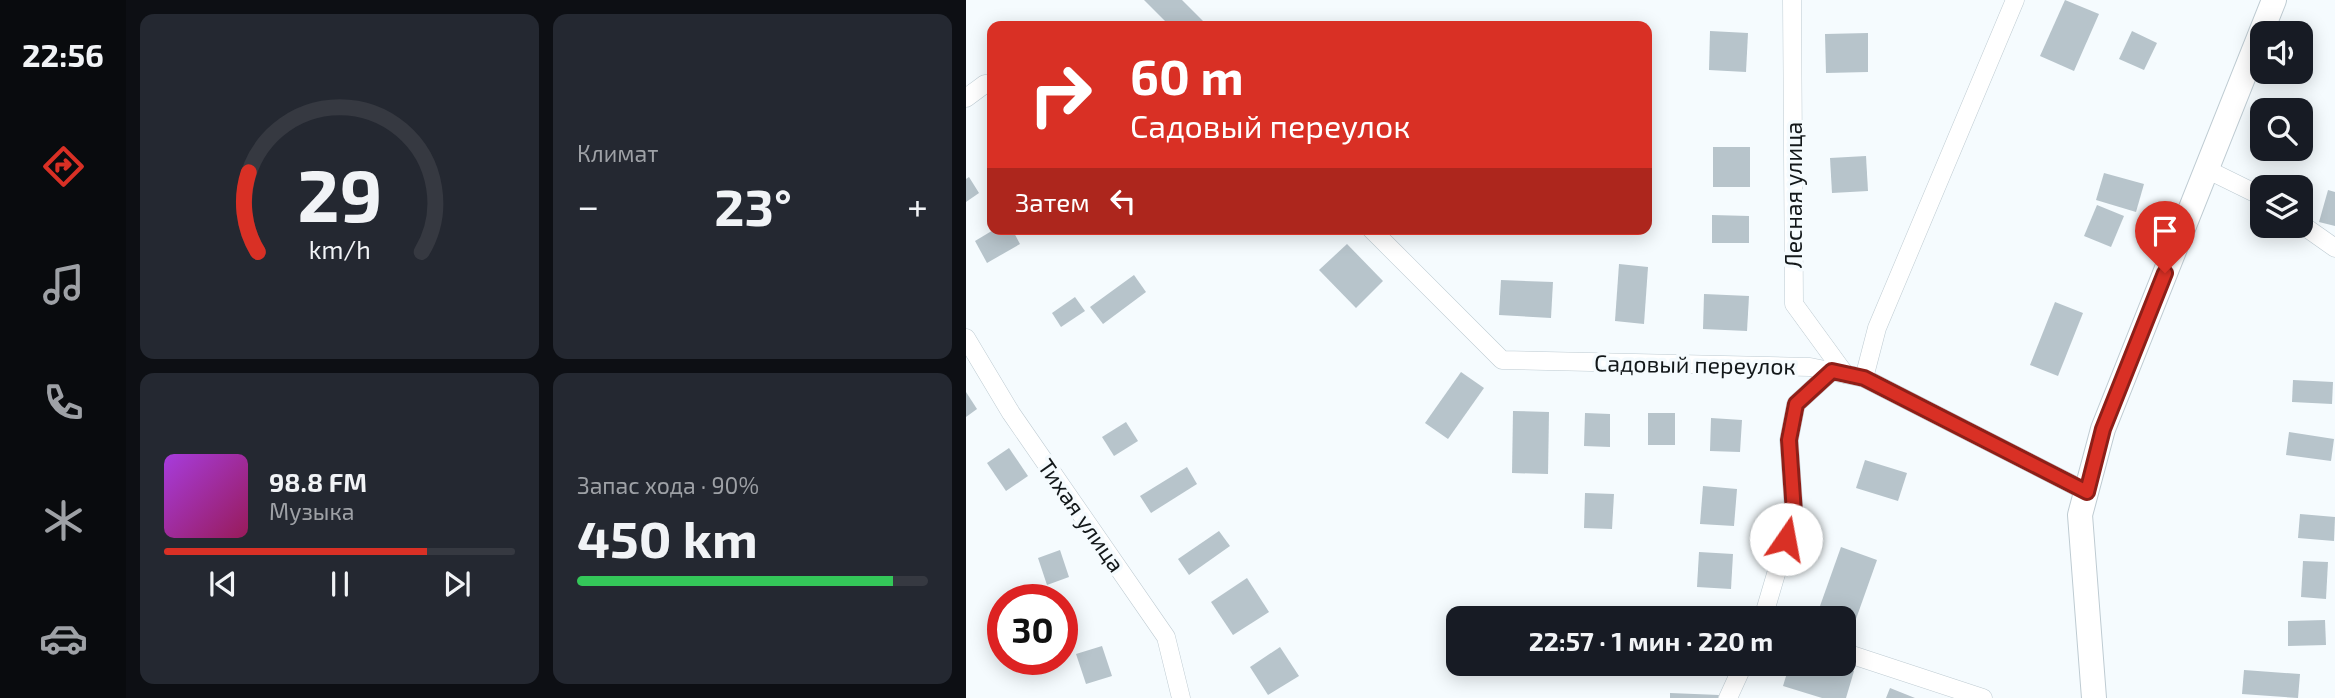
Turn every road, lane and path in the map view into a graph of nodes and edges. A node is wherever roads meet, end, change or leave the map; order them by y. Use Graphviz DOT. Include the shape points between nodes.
graph roads {
  1 [pos="1792,0"];
  2 [pos="2015,0"];
  3 [pos="2274,0"];
  4 [pos="987,84"];
  5 [pos="966,98"];
  6 [pos="2206,169"];
  7 [pos="2250,191"];
  8 [pos="2313,232"];
  9 [pos="1377,235"];
  10 [pos="2335,248"];
  11 [pos="966,338"];
  12 [pos="1839,373"];
  13 [pos="1864,378"];
  14 [pos="2087,492"];
  15 [pos="1767,606"];
  16 [pos="1856,656"];
  17 [pos="1738,676"];
  18 [pos="1181,698"];
  19 [pos="1728,698"];
  20 [pos="1983,698"];
  21 [pos="2094,698"];
  1 -- 12 [label="street, Лесная улица" via="1794,304"];
  2 -- 13 [label="street" via="1877,328"];
  3 -- 6 [label="street"];
  4 -- 5 [label="street"];
  6 -- 7 [label="street"];
  6 -- 14 [label="street" via="2103,429"];
  8 -- 10 [label="street"];
  9 -- 12 [label="street, Садовый переулок" via="1502,360 1810,366"];
  11 -- 18 [label="street, Тихая улица" via="1011,413 1166,637"];
  12 -- 13 [label="street, Садовый переулок"];
  12 -- 15 [label="street" via="1796,404 1789,440 1794,513"];
  13 -- 14 [label="street, Садовый переулок"];
  14 -- 21 [label="street" via="2080,515"];
  16 -- 20 [label="street"];
  17 -- 19 [label="street"];
}
